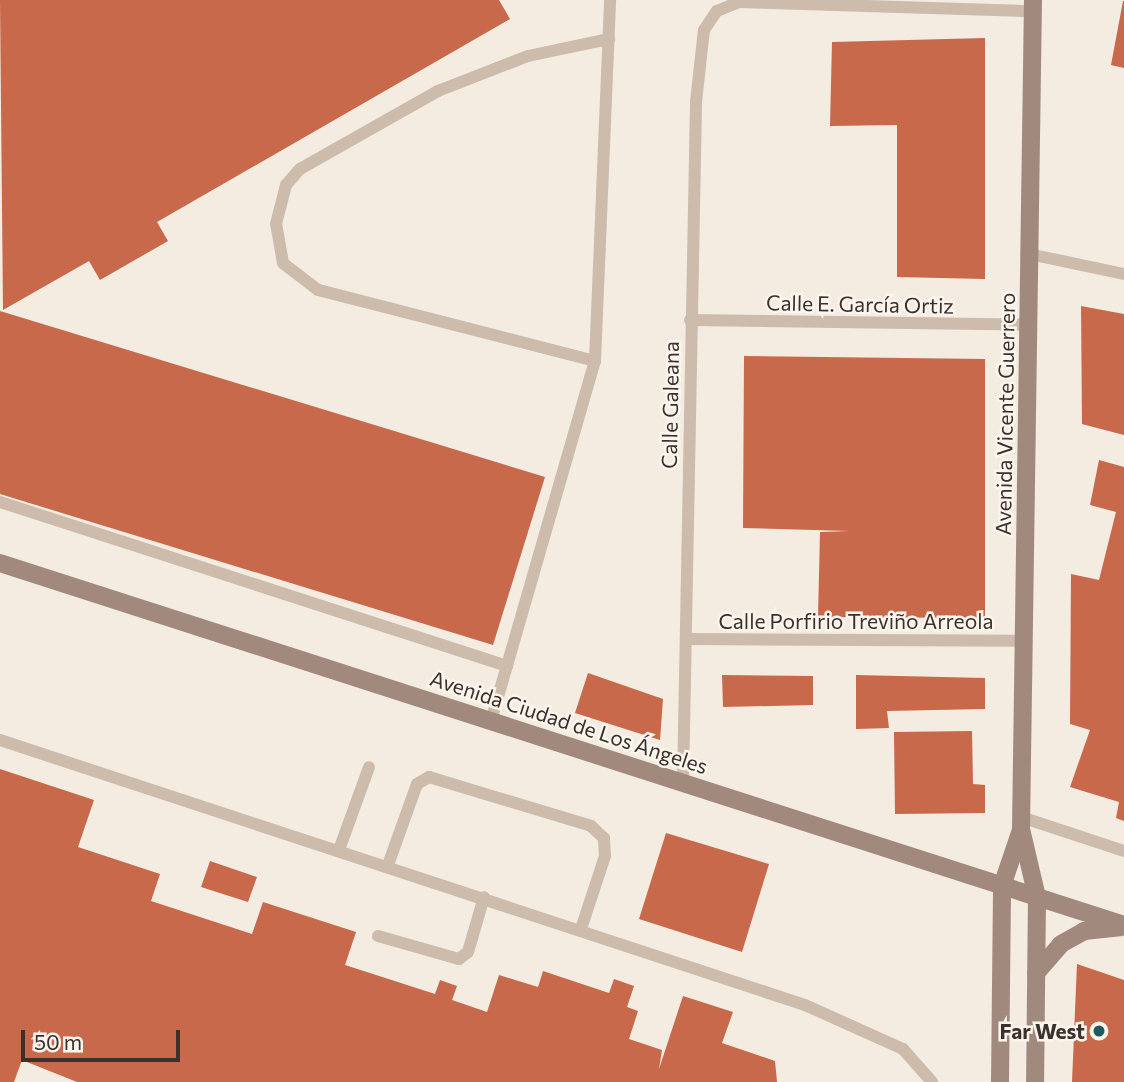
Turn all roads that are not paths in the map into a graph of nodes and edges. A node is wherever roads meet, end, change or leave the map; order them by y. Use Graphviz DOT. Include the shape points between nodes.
graph roads {
  1 [pos="610,0"];
  2 [pos="1033,5"];
  3 [pos="610,39"];
  4 [pos="1029,254"];
  5 [pos="1124,274"];
  6 [pos="691,320"];
  7 [pos="1030,326"];
  8 [pos="595,361"];
  9 [pos="0,502"];
  10 [pos="0,563"];
  11 [pos="686,639"];
  12 [pos="1025,641"];
  13 [pos="507,666"];
  14 [pos="491,721"];
  15 [pos="0,740"];
  16 [pos="369,767"];
  17 [pos="683,782"];
  18 [pos="1021,823"];
  19 [pos="339,850"];
  20 [pos="1124,851"];
  21 [pos="388,865"];
  22 [pos="1002,886"];
  23 [pos="484,897"];
  24 [pos="1037,897"];
  25 [pos="1124,926"];
  26 [pos="581,929"];
  27 [pos="378,936"];
  28 [pos="1036,974"];
  29 [pos="932,1082"];
  30 [pos="1000,1082"];
  31 [pos="1035,1082"];
  1 -- 3 [label="lane"];
  2 -- 4 [label="main road, Avenida Vicente Guerrero"];
  2 -- 6 [label="lane, Calle Galeana" via="739,2 717,11 704,30"];
  3 -- 8 [label="lane"];
  3 -- 8 [label="lane" via="528,56 438,91 300,170 286,185 276,224 284,263 318,290"];
  4 -- 5 [label="lane"];
  4 -- 7 [label="main road, Avenida Vicente Guerrero"];
  6 -- 7 [label="lane, Calle E. García Ortiz"];
  6 -- 11 [label="lane, Calle Galeana"];
  7 -- 12 [label="main road, Avenida Vicente Guerrero"];
  8 -- 13 [label="lane"];
  9 -- 13 [label="lane"];
  10 -- 14 [label="main road, Avenida Ciudad de Los Ángeles"];
  11 -- 12 [label="lane, Calle Porfirio Treviño Arreola"];
  11 -- 17 [label="lane, Calle Galeana"];
  12 -- 18 [label="main road, Avenida Vicente Guerrero"];
  13 -- 14 [label="lane"];
  14 -- 17 [label="main road, Avenida Ciudad de Los Ángeles"];
  15 -- 19 [label="lane"];
  16 -- 19 [label="lane"];
  17 -- 22 [label="main road, Avenida Ciudad de Los Ángeles"];
  18 -- 20 [label="lane"];
  18 -- 22 [label="main road, Avenida Vicente Guerrero"];
  18 -- 24 [label="main road, Avenida Vicente Guerrero"];
  19 -- 21 [label="lane"];
  21 -- 23 [label="lane"];
  21 -- 26 [label="lane" via="417,784 429,777 591,826 604,838 605,856"];
  22 -- 24 [label="main road, Avenida Ciudad de Los Ángeles"];
  22 -- 30 [label="main road, Avenida Vicente Guerrero"];
  23 -- 26 [label="lane"];
  23 -- 27 [label="lane" via="468,952 459,959"];
  24 -- 25 [label="main road, Avenida Ciudad de Los Ángeles"];
  24 -- 28 [label="main road, Avenida Vicente Guerrero"];
  25 -- 28 [label="main road" via="1084,931 1061,944"];
  26 -- 29 [label="lane" via="865,1027 903,1049"];
  28 -- 31 [label="main road, Avenida Vicente Guerrero"];
}
